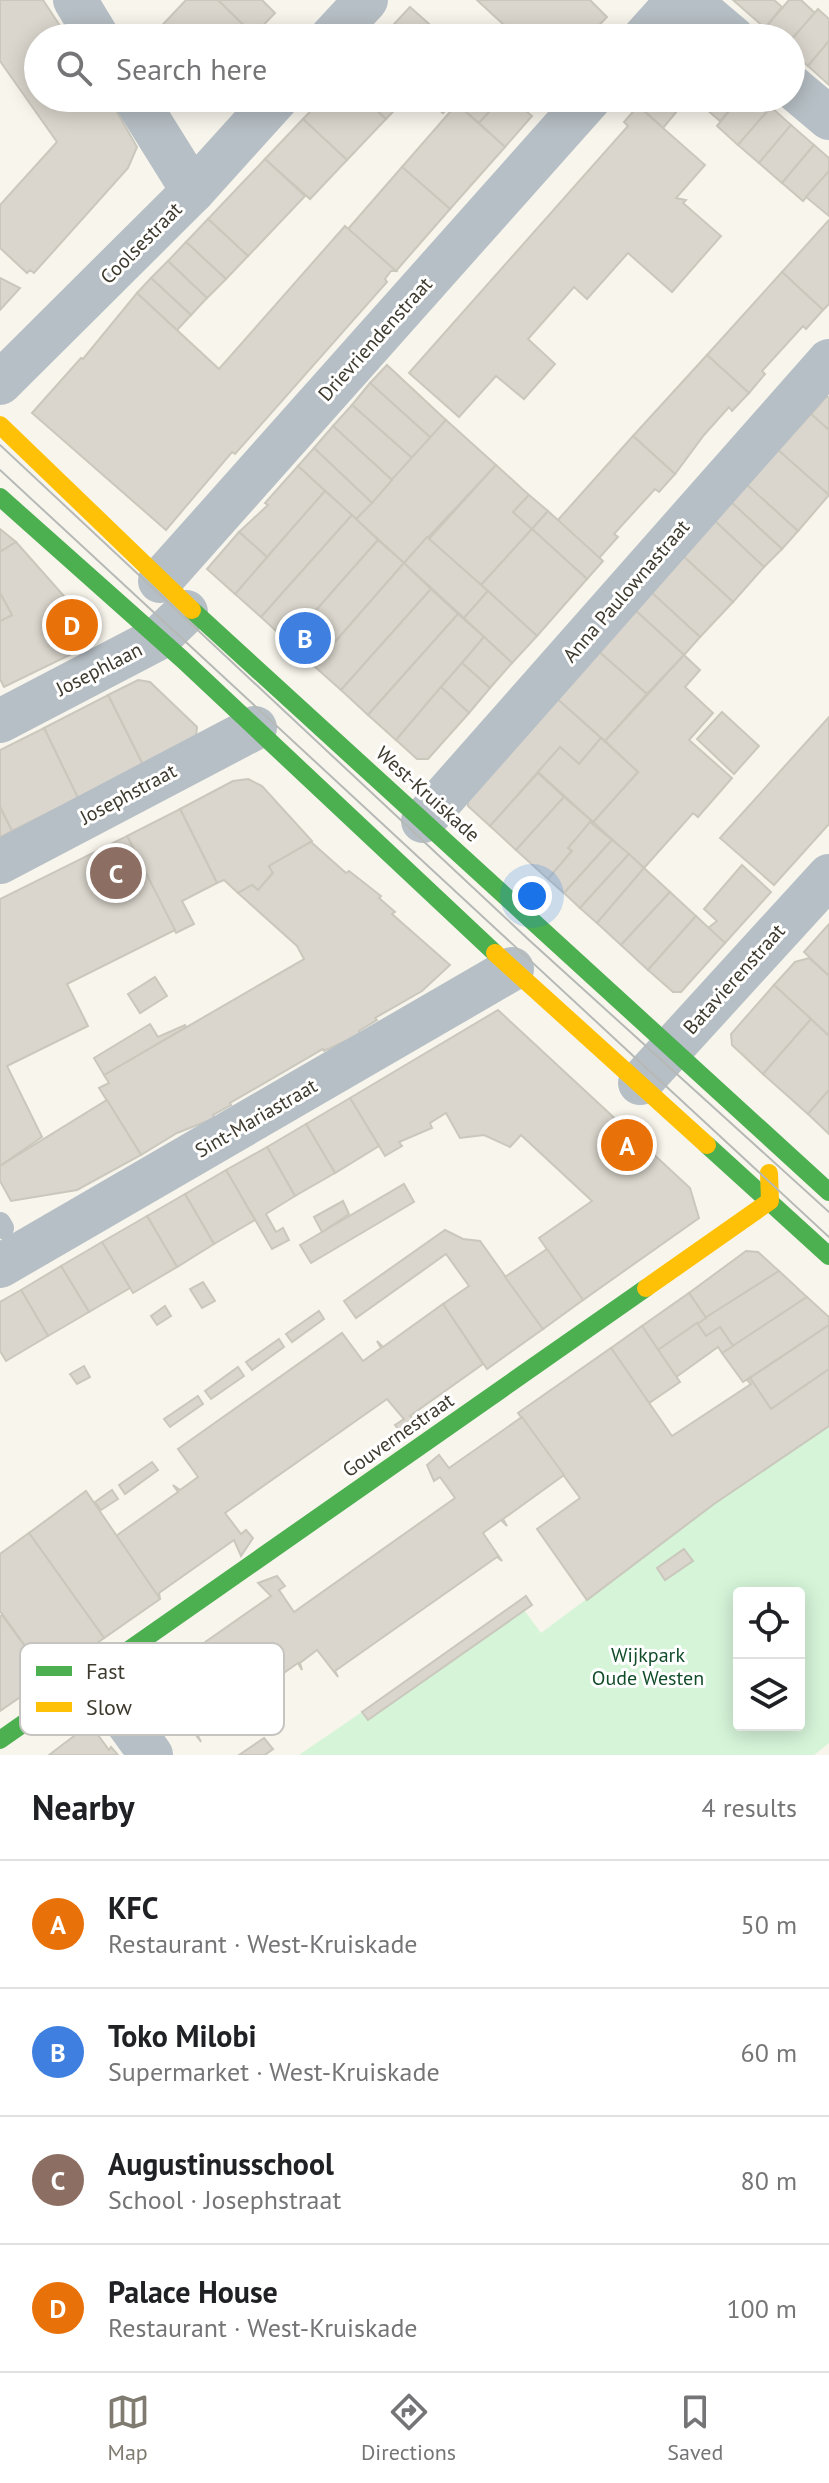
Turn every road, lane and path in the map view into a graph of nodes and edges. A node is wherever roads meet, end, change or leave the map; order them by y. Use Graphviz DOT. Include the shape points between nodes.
graph roads {
  1 [pos="75,0"];
  2 [pos="366,0"];
  3 [pos="678,0"];
  4 [pos="688,0"];
  5 [pos="90,24"];
  6 [pos="344,24"];
  7 [pos="657,24"];
  8 [pos="716,24"];
  9 [pos="805,98"];
  10 [pos="144,112"];
  11 [pos="264,112"];
  12 [pos="578,112"];
  13 [pos="829,118"];
  14 [pos="193,191"];
  15 [pos="829,361"];
  16 [pos="0,383"];
  17 [pos="0,425"];
  18 [pos="0,497"];
  19 [pos="175,594"];
  20 [pos="159,638"];
  21 [pos="0,721"];
  22 [pos="255,728"];
  23 [pos="423,821"];
  24 [pos="0,862"];
  25 [pos="829,876"];
  26 [pos="512,969"];
  27 [pos="672,1047"];
  28 [pos="640,1083"];
  29 [pos="769,1139"];
  30 [pos="829,1192"];
  31 [pos="770,1201"];
  32 [pos="1,1237"];
  33 [pos="829,1256"];
  34 [pos="139,1643"];
  35 [pos="20,1726"];
  36 [pos="136,1735"];
  37 [pos="0,1740"];
  38 [pos="151,1755"];
  1 -- 5 [label="street"];
  2 -- 6 [label="street"];
  3 -- 7 [label="street"];
  4 -- 8 [label="street"];
  9 -- 13 [label="street"];
  10 -- 14 [label="street"];
  11 -- 14 [label="street, Coolsestraat"];
  12 -- 19 [label="street, Drievriendenstraat"];
  14 -- 16 [label="street, Coolsestraat"];
  15 -- 23 [label="street, Anna Paulownastraat"];
  17 -- 19 [label="street, West-Kruiskade"];
  18 -- 20 [label="street"];
  19 -- 20 [label="street, Josephlaan"];
  19 -- 23 [label="street, West-Kruiskade"];
  20 -- 21 [label="street, Josephlaan"];
  20 -- 22 [label="street"];
  22 -- 24 [label="street, Josephstraat"];
  22 -- 26 [label="street"];
  23 -- 27 [label="street, West-Kruiskade"];
  25 -- 27 [label="street, Batavierenstraat"];
  26 -- 28 [label="street"];
  26 -- 32 [label="street, Sint-Mariastraat" via="66,1228"];
  27 -- 28 [label="street, Batavierenstraat"];
  27 -- 29 [label="street, West-Kruiskade"];
  28 -- 31 [label="street"];
  29 -- 30 [label="street, West-Kruiskade"];
  29 -- 31 [label="street"];
  31 -- 33 [label="street"];
  31 -- 34 [label="street, Gouvernestraat"];
  35 -- 37 [label="street, Gouvernestraat"];
  36 -- 38 [label="street"];
}
